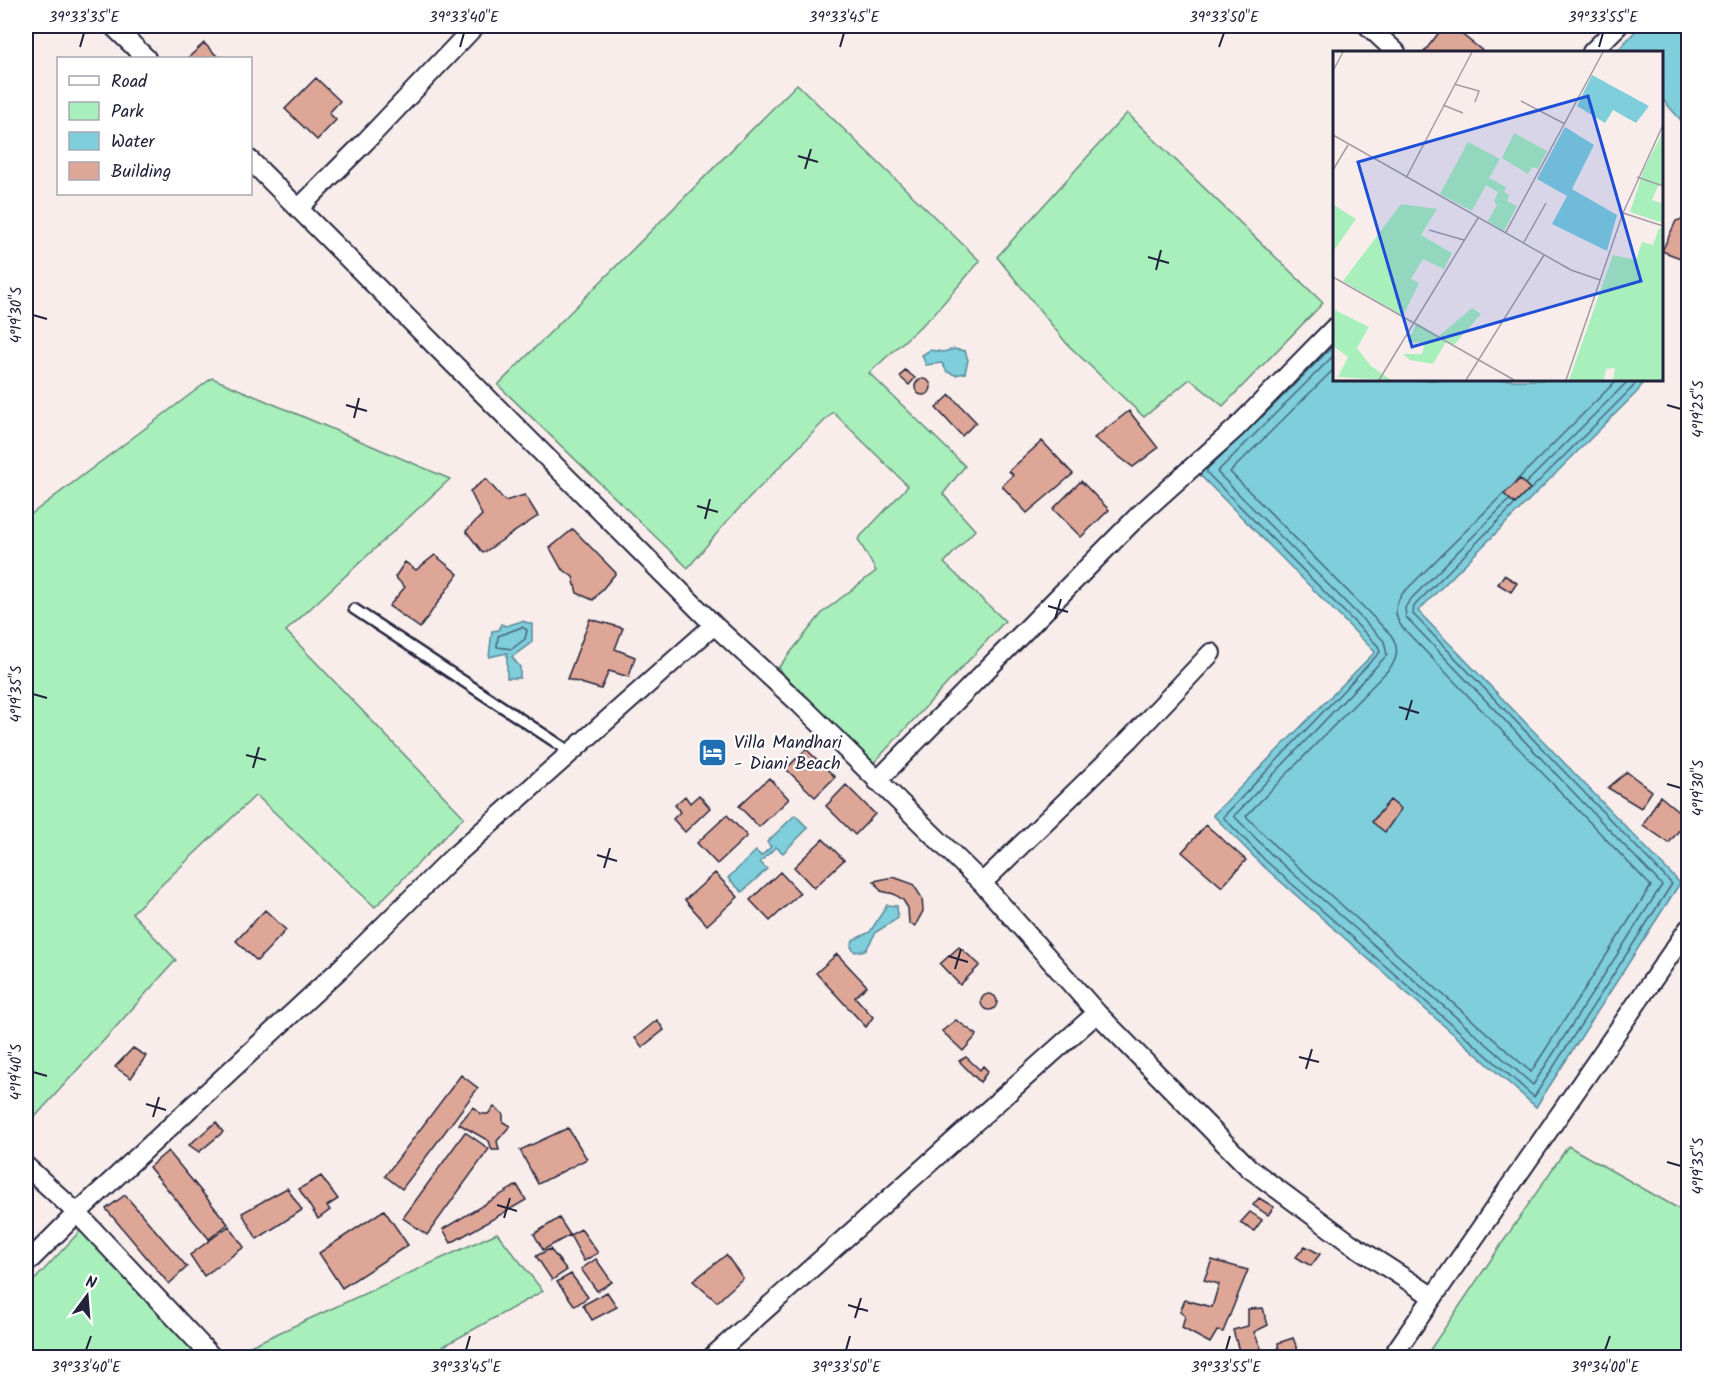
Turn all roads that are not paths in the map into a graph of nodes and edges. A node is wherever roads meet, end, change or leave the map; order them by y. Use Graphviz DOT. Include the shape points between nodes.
graph roads {
  1 [pos="113,26"];
  2 [pos="475,26"];
  3 [pos="1368,26"];
  4 [pos="1618,26"];
  5 [pos="1395,51"];
  6 [pos="1593,51"];
  7 [pos="145,57"];
  8 [pos="252,162"];
  9 [pos="299,208"];
  10 [pos="1333,330"];
  11 [pos="354,609"];
  12 [pos="714,625"];
  13 [pos="1211,653"];
  14 [pos="569,752"];
  15 [pos="877,781"];
  16 [pos="982,883"];
  17 [pos="1689,929"];
  18 [pos="1097,1013"];
  19 [pos="26,1166"];
  20 [pos="76,1213"];
  21 [pos="26,1264"];
  22 [pos="1432,1296"];
  23 [pos="213,1358"];
  24 [pos="711,1358"];
  25 [pos="1391,1358"];
  1 -- 7 [label="street"];
  2 -- 9 [label="street"];
  3 -- 5 [label="street"];
  4 -- 6 [label="street"];
  8 -- 9 [label="street"];
  9 -- 12 [label="street"];
  10 -- 15 [label="street" via="1236,428 1098,555"];
  11 -- 14 [label="lane"];
  12 -- 14 [label="street"];
  12 -- 15 [label="street"];
  13 -- 16 [label="street" via="1130,739"];
  14 -- 20 [label="street"];
  15 -- 16 [label="street"];
  16 -- 18 [label="street"];
  17 -- 22 [label="street"];
  18 -- 22 [label="street" via="1249,1168 1350,1244"];
  18 -- 24 [label="street"];
  19 -- 20 [label="street"];
  20 -- 21 [label="street"];
  20 -- 23 [label="street"];
  22 -- 25 [label="street"];
}
